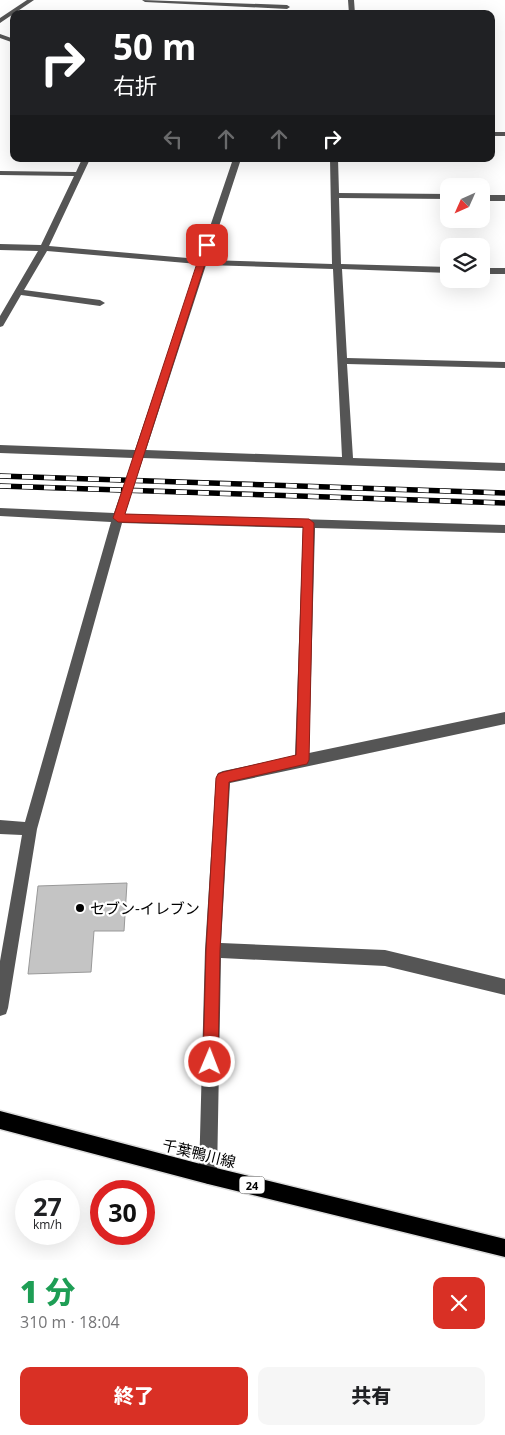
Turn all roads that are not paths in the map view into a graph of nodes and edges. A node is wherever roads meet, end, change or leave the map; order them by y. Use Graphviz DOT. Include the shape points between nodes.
graph roads {
  1 [pos="31,0"];
  2 [pos="145,0"];
  3 [pos="172,3"];
  4 [pos="16,10"];
  5 [pos="272,10"];
  6 [pos="84,162"];
  7 [pos="236,162"];
  8 [pos="334,162"];
  9 [pos="0,173"];
  10 [pos="78,174"];
  11 [pos="335,195"];
  12 [pos="440,197"];
  13 [pos="490,198"];
  14 [pos="505,198"];
  15 [pos="0,247"];
  16 [pos="44,248"];
  17 [pos="201,262"];
  18 [pos="337,267"];
  19 [pos="440,270"];
  20 [pos="490,271"];
  21 [pos="505,271"];
  22 [pos="19,292"];
  23 [pos="100,303"];
  24 [pos="0,324"];
  25 [pos="342,361"];
  26 [pos="505,365"];
  27 [pos="0,449"];
  28 [pos="138,455"];
  29 [pos="348,461"];
  30 [pos="505,467"];
  31 [pos="0,512"];
  32 [pos="118,518"];
  33 [pos="309,523"];
  34 [pos="505,529"];
  35 [pos="505,718"];
  36 [pos="302,760"];
  37 [pos="0,827"];
  38 [pos="30,829"];
  39 [pos="213,950"];
  40 [pos="505,987"];
  41 [pos="0,1008"];
  42 [pos="0,1120"];
  43 [pos="208,1175"];
  44 [pos="505,1248"];
  1 -- 4 [label="street"];
  2 -- 3 [label="street"];
  3 -- 5 [label="street"];
  6 -- 10 [label="street"];
  7 -- 17 [label="street"];
  8 -- 11 [label="street"];
  9 -- 10 [label="street"];
  10 -- 16 [label="street"];
  11 -- 12 [label="street"];
  11 -- 18 [label="street"];
  13 -- 14 [label="street"];
  15 -- 16 [label="street"];
  16 -- 17 [label="street"];
  16 -- 22 [label="street"];
  17 -- 18 [label="street"];
  17 -- 28 [label="street"];
  18 -- 19 [label="street"];
  18 -- 25 [label="street"];
  20 -- 21 [label="street"];
  22 -- 23 [label="street"];
  22 -- 24 [label="street"];
  25 -- 26 [label="street"];
  25 -- 29 [label="street"];
  27 -- 28 [label="street"];
  28 -- 29 [label="street"];
  28 -- 32 [label="street"];
  29 -- 30 [label="street"];
  31 -- 32 [label="street"];
  32 -- 33 [label="street"];
  32 -- 38 [label="street"];
  33 -- 34 [label="street"];
  33 -- 36 [label="street"];
  35 -- 36 [label="street"];
  36 -- 39 [label="street" via="223,778"];
  37 -- 38 [label="street"];
  38 -- 41 [label="street"];
  39 -- 40 [label="street" via="385,958"];
  39 -- 43 [label="street"];
  42 -- 43 [label="main road, 千葉鴨川線 / 24"];
  43 -- 44 [label="main road, 千葉鴨川線 / 24"];
}
